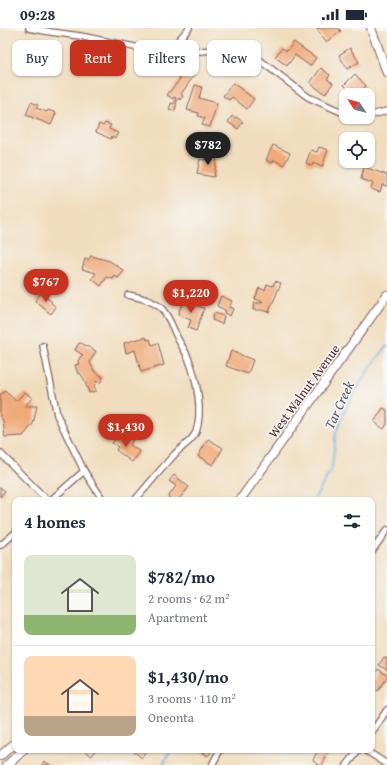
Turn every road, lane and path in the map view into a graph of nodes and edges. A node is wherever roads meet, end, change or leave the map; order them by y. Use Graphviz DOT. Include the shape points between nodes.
graph roads {
  1 [pos="29,28"];
  2 [pos="189,28"];
  3 [pos="371,28"];
  4 [pos="179,40"];
  5 [pos="134,47"];
  6 [pos="199,51"];
  7 [pos="387,74"];
  8 [pos="339,111"];
  9 [pos="387,111"];
  10 [pos="375,114"];
  11 [pos="128,295"];
  12 [pos="387,295"];
  13 [pos="384,305"];
  14 [pos="43,346"];
  15 [pos="0,453"];
  16 [pos="84,471"];
  17 [pos="44,497"];
  18 [pos="54,497"];
  19 [pos="101,497"];
  20 [pos="137,497"];
  21 [pos="242,497"];
  22 [pos="387,530"];
  23 [pos="12,535"];
  24 [pos="0,545"];
  25 [pos="375,547"];
  26 [pos="387,710"];
  27 [pos="375,728"];
  28 [pos="12,746"];
  29 [pos="21,753"];
  30 [pos="218,753"];
  31 [pos="357,753"];
  32 [pos="370,753"];
  33 [pos="0,756"];
  34 [pos="387,764"];
  35 [pos="7,765"];
  36 [pos="212,765"];
  37 [pos="347,765"];
  1 -- 5 [label="street"];
  2 -- 4 [label="street"];
  3 -- 7 [label="main road"];
  6 -- 8 [label="street" via="235,49 253,55 308,97"];
  9 -- 10 [label="street"];
  11 -- 20 [label="street" via="152,302 161,308 169,319 189,359 196,384 198,414 195,434 188,444 176,453"];
  12 -- 13 [label="main road, West Walnut Avenue"];
  13 -- 21 [label="main road, West Walnut Avenue"];
  14 -- 16 [label="street" via="57,415"];
  15 -- 17 [label="street"];
  16 -- 18 [label="street"];
  16 -- 19 [label="street"];
  22 -- 25 [label="street"];
  23 -- 24 [label="street"];
  26 -- 27 [label="street"];
  28 -- 33 [label="main road"];
  29 -- 35 [label="main road"];
  30 -- 36 [label="street"];
  31 -- 37 [label="street"];
  32 -- 34 [label="street"];
}
